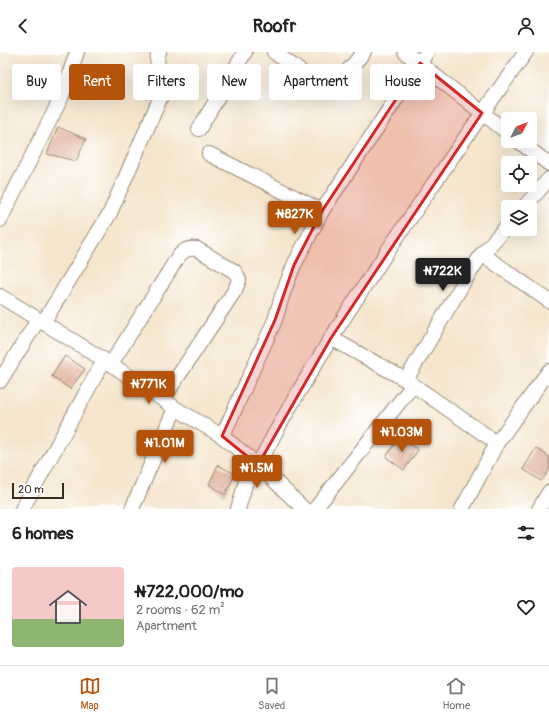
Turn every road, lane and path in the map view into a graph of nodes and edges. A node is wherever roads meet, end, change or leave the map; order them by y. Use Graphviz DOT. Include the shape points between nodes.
graph roads {
  1 [pos="77,52"];
  2 [pos="159,52"];
  3 [pos="245,52"];
  4 [pos="274,52"];
  5 [pos="364,52"];
  6 [pos="405,52"];
  7 [pos="526,52"];
  8 [pos="424,58"];
  9 [pos="482,113"];
  10 [pos="501,128"];
  11 [pos="199,129"];
  12 [pos="527,148"];
  13 [pos="209,154"];
  14 [pos="549,164"];
  15 [pos="549,179"];
  16 [pos="530,200"];
  17 [pos="322,211"];
  18 [pos="0,220"];
  19 [pos="501,233"];
  20 [pos="482,254"];
  21 [pos="0,296"];
  22 [pos="549,301"];
  23 [pos="41,321"];
  24 [pos="331,338"];
  25 [pos="108,362"];
  26 [pos="549,372"];
  27 [pos="0,381"];
  28 [pos="410,382"];
  29 [pos="163,399"];
  30 [pos="175,408"];
  31 [pos="222,436"];
  32 [pos="497,443"];
  33 [pos="255,463"];
  34 [pos="549,492"];
  35 [pos="22,509"];
  36 [pos="132,509"];
  37 [pos="238,509"];
  38 [pos="304,509"];
  39 [pos="315,509"];
  40 [pos="462,509"];
  41 [pos="539,509"];
  1 -- 18 [label="street" via="61,98"];
  2 -- 23 [label="street" via="158,65 164,83 162,94 110,213"];
  3 -- 11 [label="street"];
  4 -- 5 [label="street" via="328,90 332,89"];
  6 -- 8 [label="street"];
  7 -- 9 [label="street"];
  8 -- 9 [label="street"];
  8 -- 17 [label="street"];
  9 -- 10 [label="street"];
  9 -- 24 [label="street"];
  12 -- 14 [label="street"];
  13 -- 17 [label="street"];
  15 -- 16 [label="street"];
  17 -- 31 [label="street" via="294,265 276,320"];
  19 -- 20 [label="street"];
  20 -- 22 [label="street"];
  20 -- 28 [label="street" via="465,280"];
  21 -- 23 [label="street"];
  23 -- 25 [label="street"];
  23 -- 27 [label="street"];
  24 -- 28 [label="street"];
  24 -- 33 [label="street"];
  25 -- 29 [label="street"];
  25 -- 29 [label="street" via="183,251 189,248 197,249 234,271 239,280 235,290"];
  25 -- 35 [label="street"];
  26 -- 32 [label="street"];
  28 -- 32 [label="street"];
  28 -- 39 [label="street"];
  29 -- 30 [label="street"];
  30 -- 31 [label="street"];
  30 -- 36 [label="street"];
  31 -- 33 [label="street"];
  32 -- 40 [label="street"];
  33 -- 37 [label="street"];
  33 -- 38 [label="street"];
  34 -- 41 [label="street"];
}
